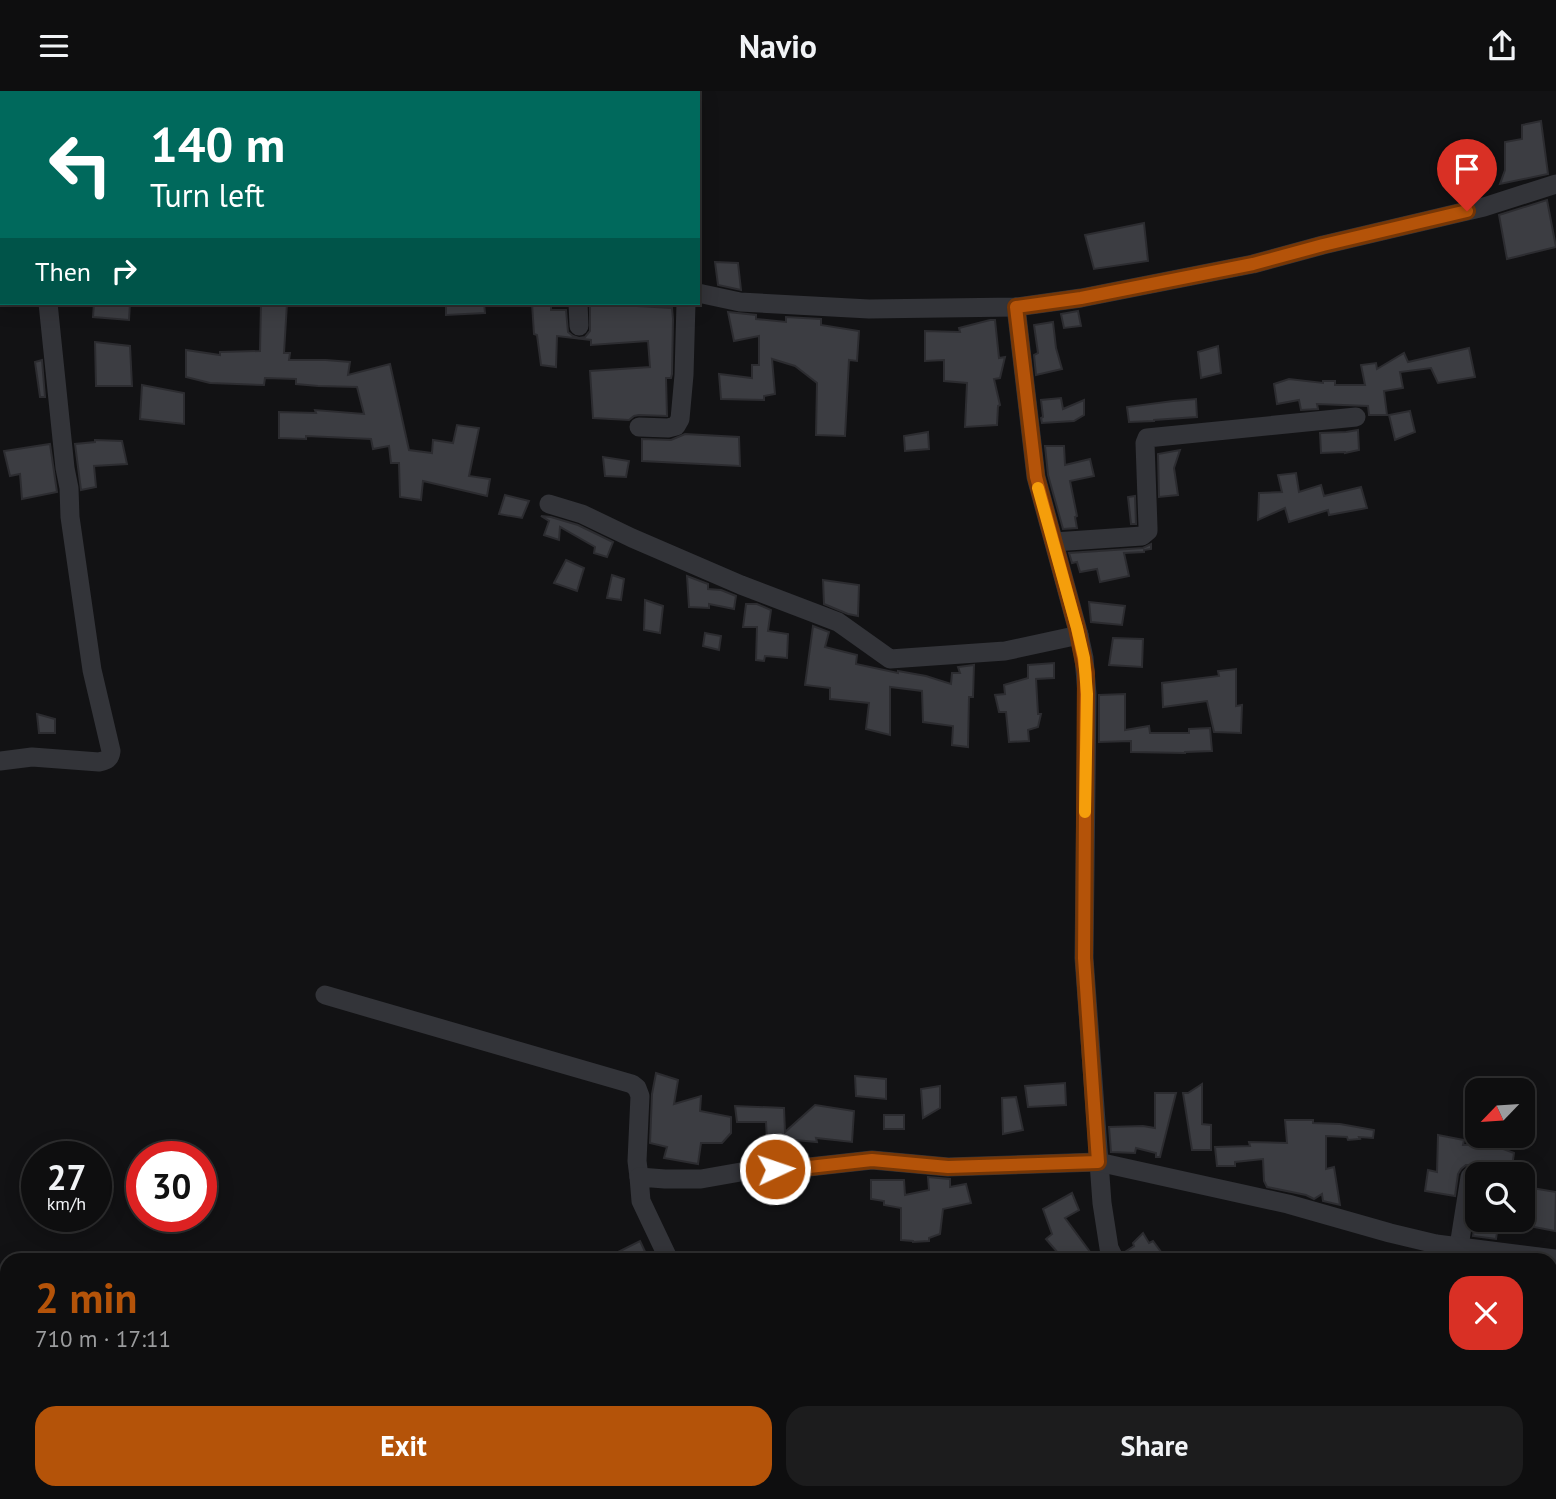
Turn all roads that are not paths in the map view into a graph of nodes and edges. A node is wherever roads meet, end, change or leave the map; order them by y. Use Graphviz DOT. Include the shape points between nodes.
graph roads {
  1 [pos="1556,184"];
  2 [pos="700,293"];
  3 [pos="48,305"];
  4 [pos="578,305"];
  5 [pos="686,305"];
  6 [pos="1016,307"];
  7 [pos="579,326"];
  8 [pos="1356,417"];
  9 [pos="639,427"];
  10 [pos="549,504"];
  11 [pos="1054,542"];
  12 [pos="1079,635"];
  13 [pos="0,761"];
  14 [pos="325,995"];
  15 [pos="1098,1162"];
  16 [pos="639,1177"];
  17 [pos="1465,1212"];
  18 [pos="666,1253"];
  19 [pos="1112,1253"];
  20 [pos="1458,1253"];
  1 -- 6 [label="street" via="1484,207 1253,264"];
  2 -- 6 [label="street" via="740,302 856,308"];
  3 -- 13 [label="street" via="92,670 111,751 106,761 99,762 32,757"];
  4 -- 7 [label="street"];
  5 -- 9 [label="street" via="680,419 668,428"];
  6 -- 11 [label="street" via="1034,465"];
  8 -- 11 [label="street" via="1147,438 1145,534"];
  10 -- 12 [label="street" via="838,622 890,659 1004,651"];
  11 -- 12 [label="street"];
  12 -- 15 [label="street" via="1087,694 1084,958"];
  14 -- 16 [label="street" via="632,1084 640,1096"];
  15 -- 16 [label="street" via="948,1167 866,1161 701,1179"];
  15 -- 19 [label="street"];
  15 -- 20 [label="street" via="1288,1204"];
  16 -- 18 [label="street" via="641,1201"];
  17 -- 20 [label="street"];
}
